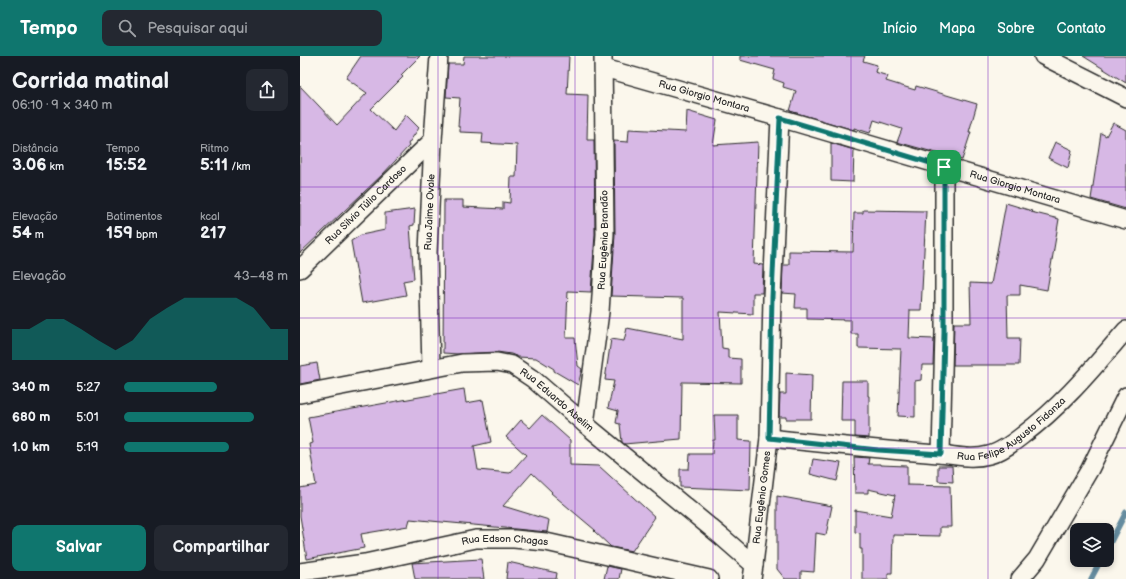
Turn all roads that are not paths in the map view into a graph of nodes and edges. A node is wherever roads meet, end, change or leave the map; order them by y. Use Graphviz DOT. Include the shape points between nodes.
graph roads {
  1 [pos="439,56"];
  2 [pos="1043,56"];
  3 [pos="604,62"];
  4 [pos="1126,98"];
  5 [pos="780,118"];
  6 [pos="433,140"];
  7 [pos="944,167"];
  8 [pos="1126,220"];
  9 [pos="300,269"];
  10 [pos="1126,330"];
  11 [pos="431,368"];
  12 [pos="300,394"];
  13 [pos="1126,396"];
  14 [pos="585,424"];
  15 [pos="769,438"];
  16 [pos="941,454"];
  17 [pos="300,572"];
  18 [pos="753,572"];
  19 [pos="709,579"];
  20 [pos="1020,579"];
  1 -- 6 [label="street, Rua Jaime Ovale"];
  2 -- 4 [label="street"];
  3 -- 5 [label="street, Rua Giorgio Montara"];
  3 -- 14 [label="street, Rua Eugênia Brandão" via="605,234 600,312"];
  5 -- 7 [label="street, Rua Giorgio Montara"];
  5 -- 15 [label="street, Rua Eugênio Gomes"];
  6 -- 9 [label="street, Rua Silvio Túlio Cardoso"];
  6 -- 11 [label="street, Rua Jaime Ovale" via="428,252"];
  7 -- 8 [label="street, Rua Giorgio Montara"];
  7 -- 16 [label="street"];
  10 -- 16 [label="street, Rua Felipe Augusto Fidanza" via="1081,383 1040,423 1013,443 990,455 970,458"];
  11 -- 12 [label="street, Rua Eduardo Abelim"];
  11 -- 14 [label="street, Rua Eduardo Abelim" via="469,363 497,362 512,365 533,379"];
  13 -- 20 [label="street" via="1086,475 1037,559"];
  14 -- 18 [label="street, Rua Eduardo Abelim"];
  15 -- 16 [label="street, Rua Felipe Augusto Fidanza"];
  15 -- 18 [label="street, Rua Eugênio Gomes"];
  17 -- 19 [label="street, Rua Edson Chagas" via="365,563 476,539 514,539 546,542"];
}
